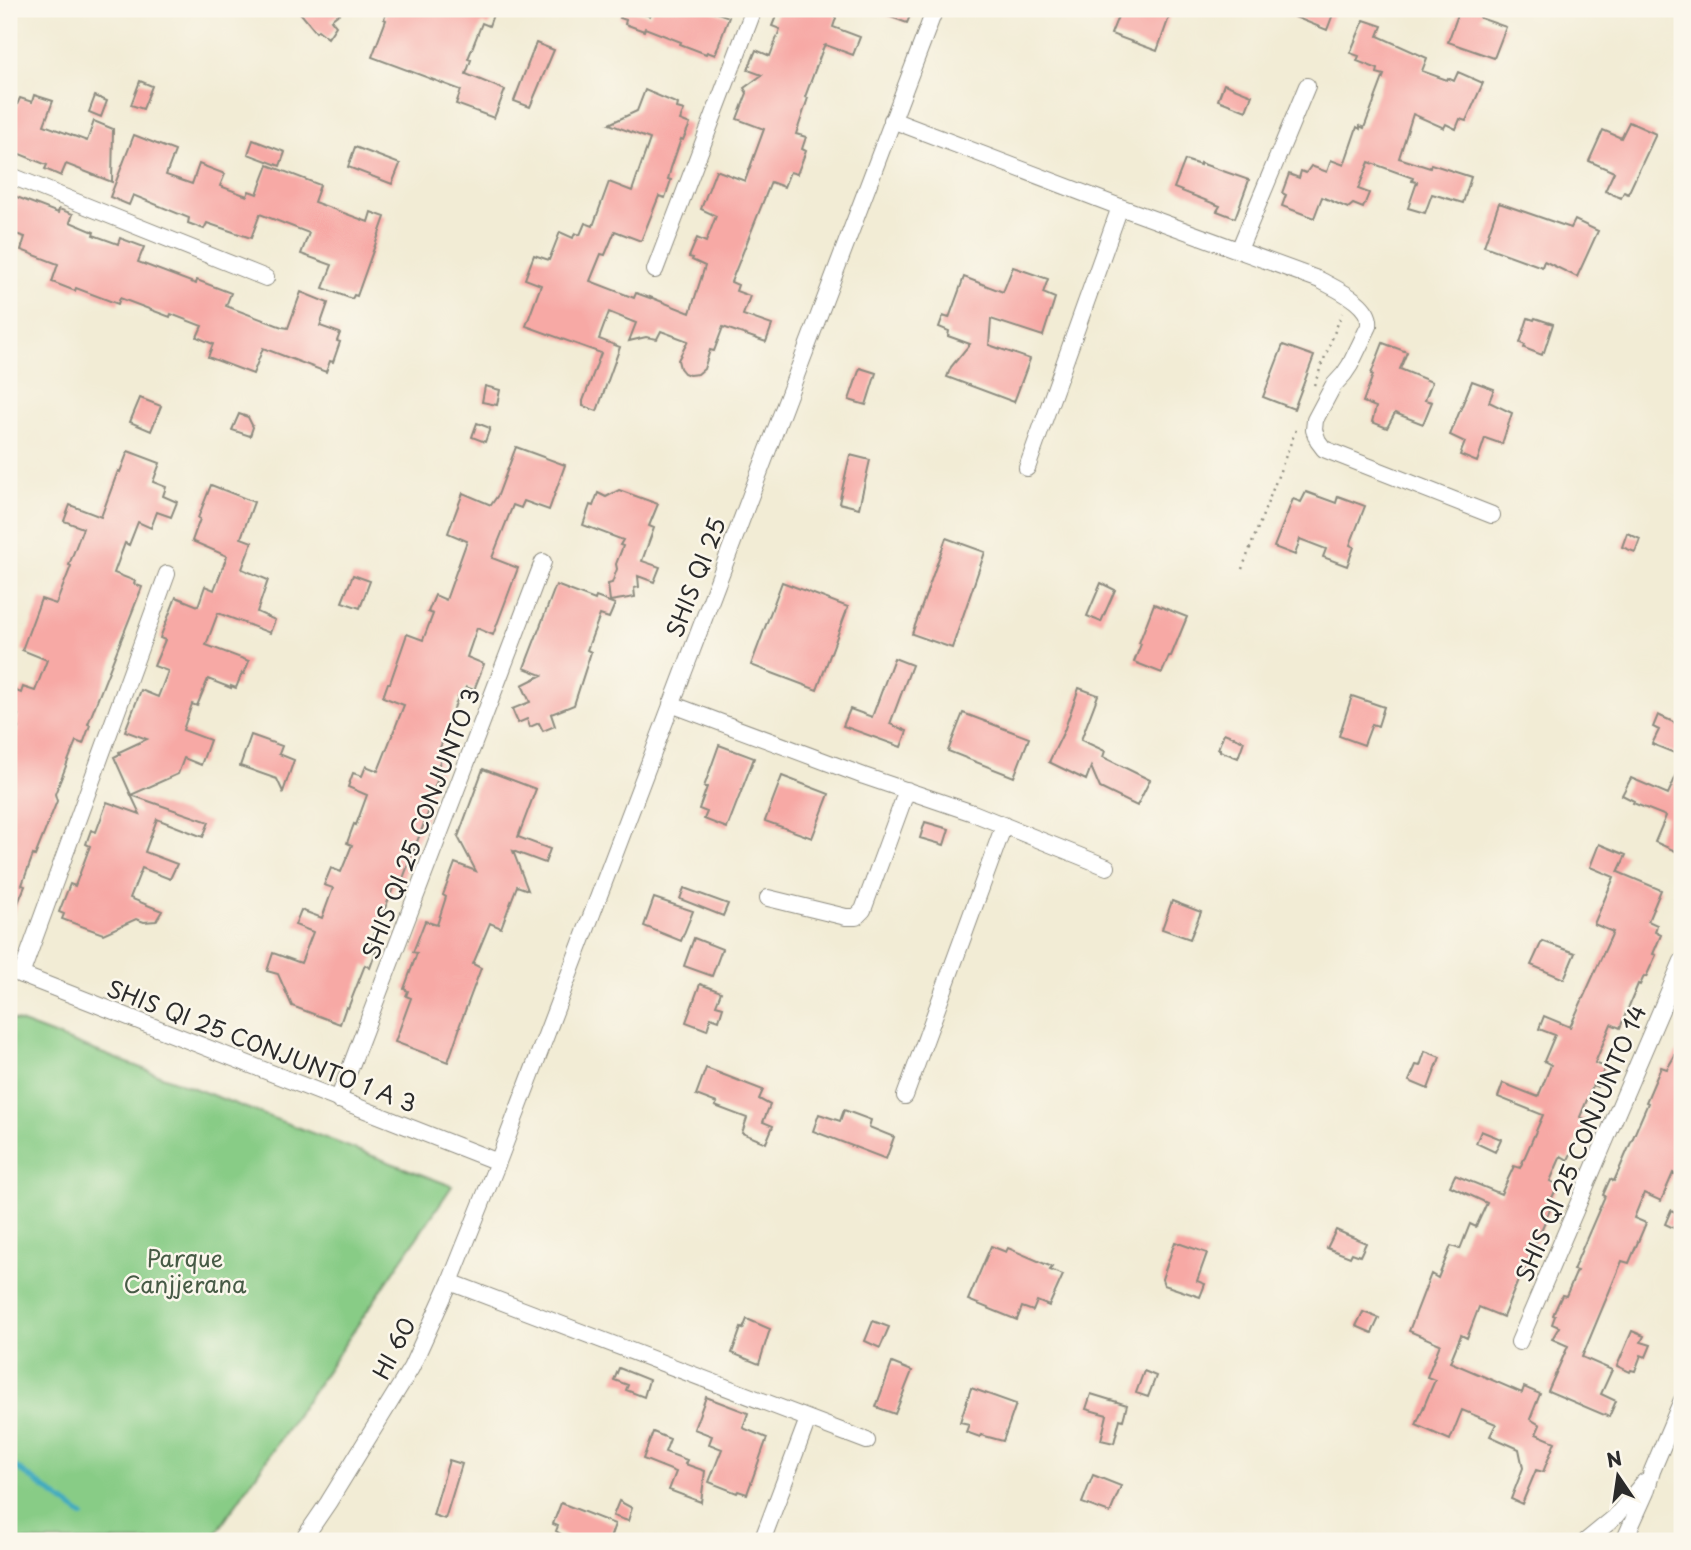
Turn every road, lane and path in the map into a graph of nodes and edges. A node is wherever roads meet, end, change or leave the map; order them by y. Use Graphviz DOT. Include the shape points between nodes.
graph roads {
  1 [pos="754,9"];
  2 [pos="935,9"];
  3 [pos="1307,86"];
  4 [pos="892,120"];
  5 [pos="9,175"];
  6 [pos="1120,207"];
  7 [pos="1239,250"];
  8 [pos="655,270"];
  9 [pos="266,278"];
  10 [pos="1348,296"];
  11 [pos="1313,387"];
  12 [pos="1298,426"];
  13 [pos="1027,468"];
  14 [pos="1492,515"];
  15 [pos="543,562"];
  16 [pos="1242,569"];
  17 [pos="167,574"];
  18 [pos="671,704"];
  19 [pos="907,790"];
  20 [pos="1004,825"];
  21 [pos="1107,867"];
  22 [pos="768,898"];
  23 [pos="1682,961"];
  24 [pos="15,973"];
  25 [pos="905,1096"];
  26 [pos="338,1100"];
  27 [pos="498,1162"];
  28 [pos="450,1282"];
  29 [pos="1519,1342"];
  30 [pos="1682,1400"];
  31 [pos="808,1419"];
  32 [pos="867,1441"];
  33 [pos="1652,1471"];
  34 [pos="302,1541"];
  35 [pos="762,1541"];
  36 [pos="1586,1541"];
  37 [pos="1623,1541"];
  1 -- 8 [label="street"];
  2 -- 4 [label="street, SHIS QI 25"];
  3 -- 7 [label="street"];
  4 -- 6 [label="street"];
  4 -- 18 [label="street, SHIS QI 25"];
  5 -- 9 [label="street"];
  6 -- 7 [label="street"];
  6 -- 13 [label="street"];
  7 -- 10 [label="street" via="1320,280"];
  10 -- 11 [label="path"];
  10 -- 14 [label="street" via="1368,313 1369,326 1315,420 1318,441 1324,449"];
  12 -- 16 [label="path"];
  15 -- 26 [label="street, SHIS QI 25 CONJUNTO 3"];
  17 -- 24 [label="street"];
  18 -- 19 [label="street"];
  18 -- 27 [label="street, SHIS QI 25"];
  19 -- 20 [label="street"];
  19 -- 22 [label="street" via="863,910 856,917"];
  20 -- 21 [label="street"];
  20 -- 25 [label="street"];
  23 -- 29 [label="street, SHIS QI 25 CONJUNTO 14"];
  24 -- 26 [label="street, SHIS QI 25 CONJUNTO 1 A 3"];
  26 -- 27 [label="street, SHIS QI 25 CONJUNTO 1 A 3"];
  27 -- 28 [label="street, HI 60"];
  28 -- 31 [label="street"];
  28 -- 34 [label="street, HI 60" via="411,1368"];
  30 -- 33 [label="street"];
  31 -- 32 [label="street"];
  31 -- 35 [label="street"];
  33 -- 36 [label="street" via="1614,1518"];
  33 -- 37 [label="street"];
}
